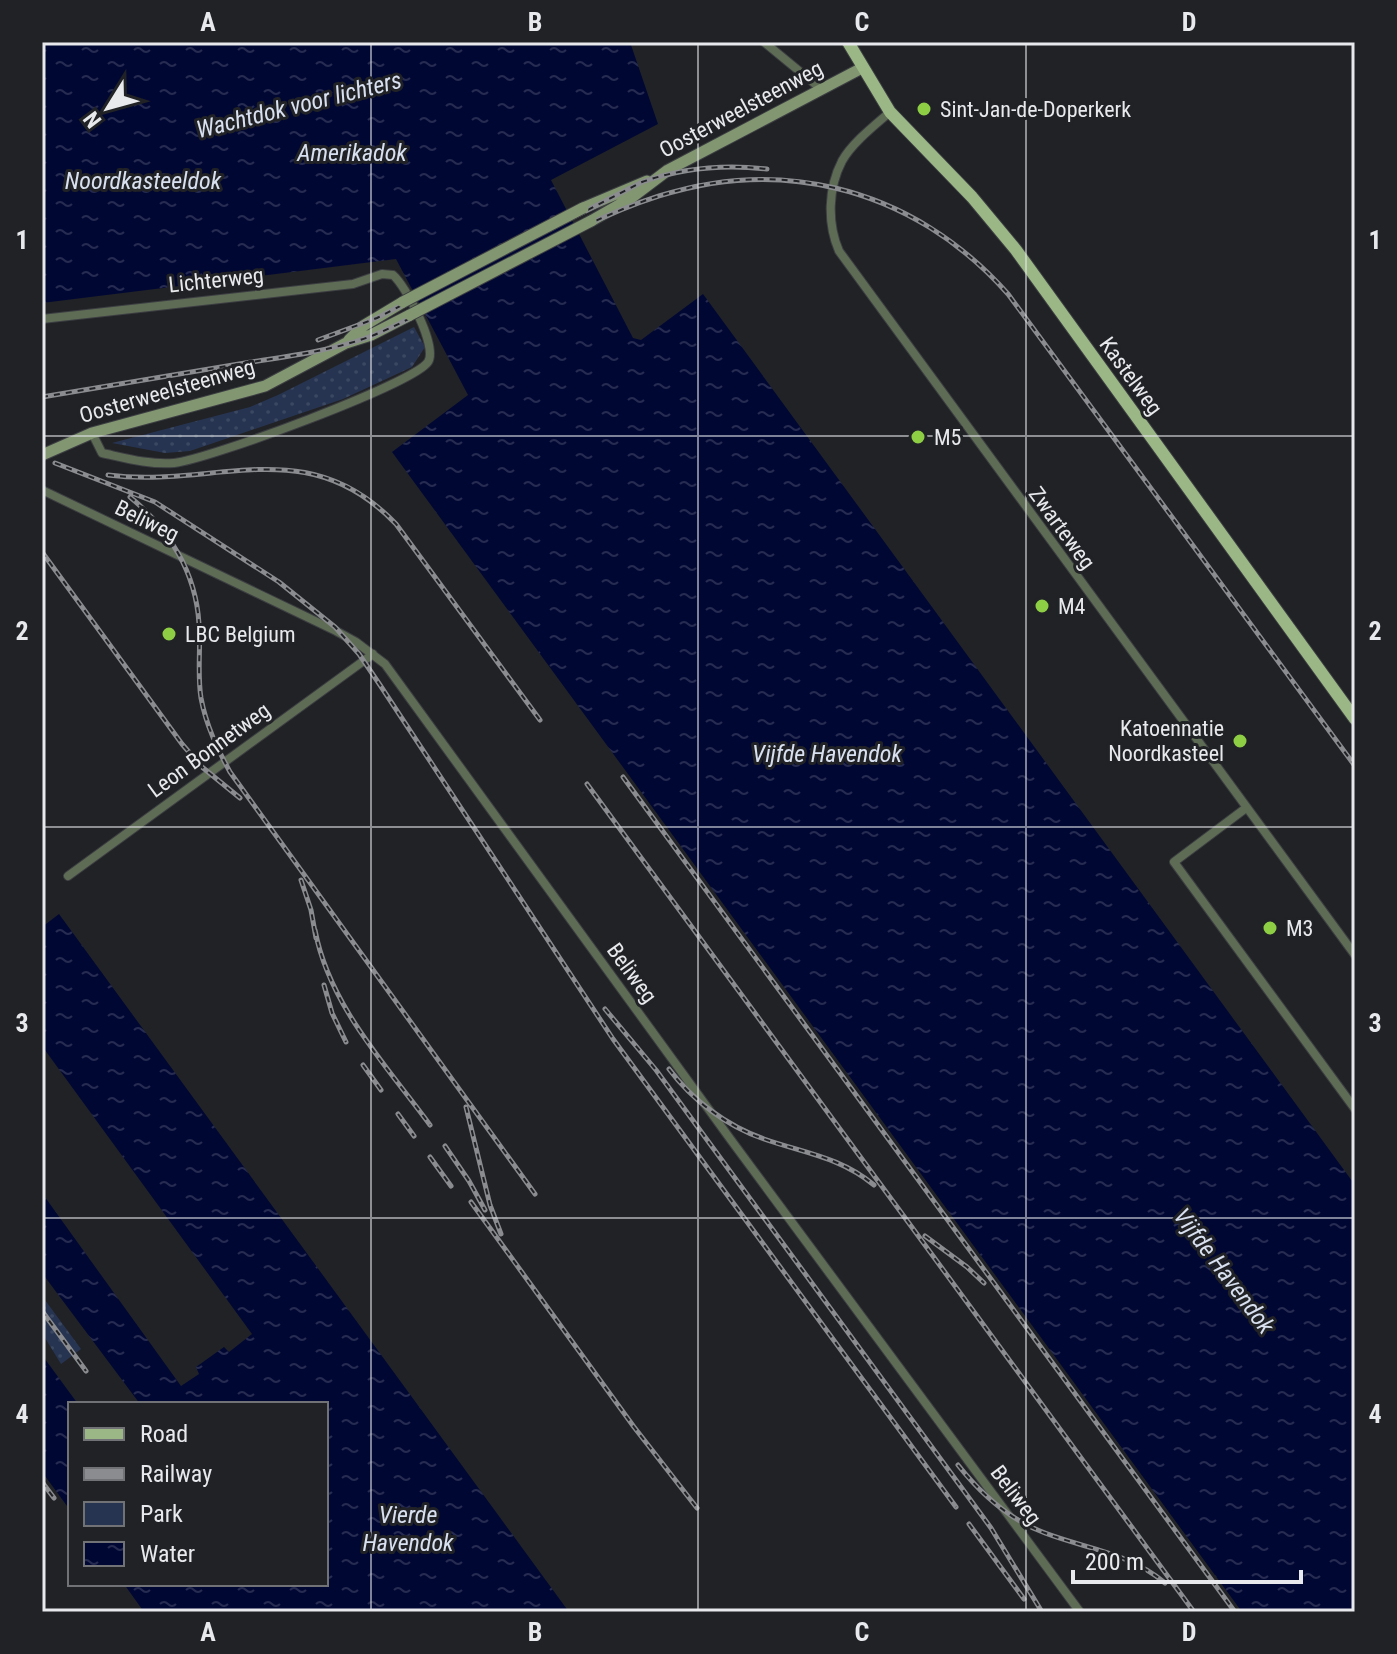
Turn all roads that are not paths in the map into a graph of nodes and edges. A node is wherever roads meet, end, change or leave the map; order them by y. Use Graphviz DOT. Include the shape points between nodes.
graph roads {
  1 [pos="764,42"];
  2 [pos="848,42"];
  3 [pos="862,68"];
  4 [pos="821,89"];
  5 [pos="890,112"];
  6 [pos="655,178"];
  7 [pos="42,319"];
  8 [pos="346,343"];
  9 [pos="92,433"];
  10 [pos="42,455"];
  11 [pos="43,488"];
  12 [pos="373,654"];
  13 [pos="1355,719"];
  14 [pos="1246,808"];
  15 [pos="68,876"];
  16 [pos="1355,955"];
  17 [pos="1355,1109"];
  18 [pos="1080,1612"];
  1 -- 4 [label="street"];
  2 -- 3 [label="main road"];
  3 -- 4 [label="main road, Oosterweelsteenweg"];
  3 -- 5 [label="main road, Kastelweg"];
  4 -- 6 [label="main road, Oosterweelsteenweg"];
  5 -- 13 [label="main road, Kastelweg" via="1016,250"];
  5 -- 14 [label="street, Zwarteweg" via="841,163 830,209 839,251"];
  6 -- 8 [label="main road, Oosterweelsteenweg, bridge" via="591,221"];
  6 -- 8 [label="main road, Oosterweelsteenweg, bridge" via="583,208 403,302"];
  7 -- 9 [label="street, Lichterweg" via="353,284 382,274 393,275 403,285 432,346 429,361 415,372 342,406 194,460 159,463 102,453"];
  8 -- 9 [label="main road, Oosterweelsteenweg" via="251,391"];
  9 -- 10 [label="main road, Oosterweelsteenweg"];
  11 -- 12 [label="street, Beliweg"];
  12 -- 15 [label="street, Leon Bonnetweg"];
  12 -- 18 [label="street, Beliweg"];
  14 -- 16 [label="street, Zwarteweg"];
  14 -- 17 [label="street" via="1174,862"];
}
